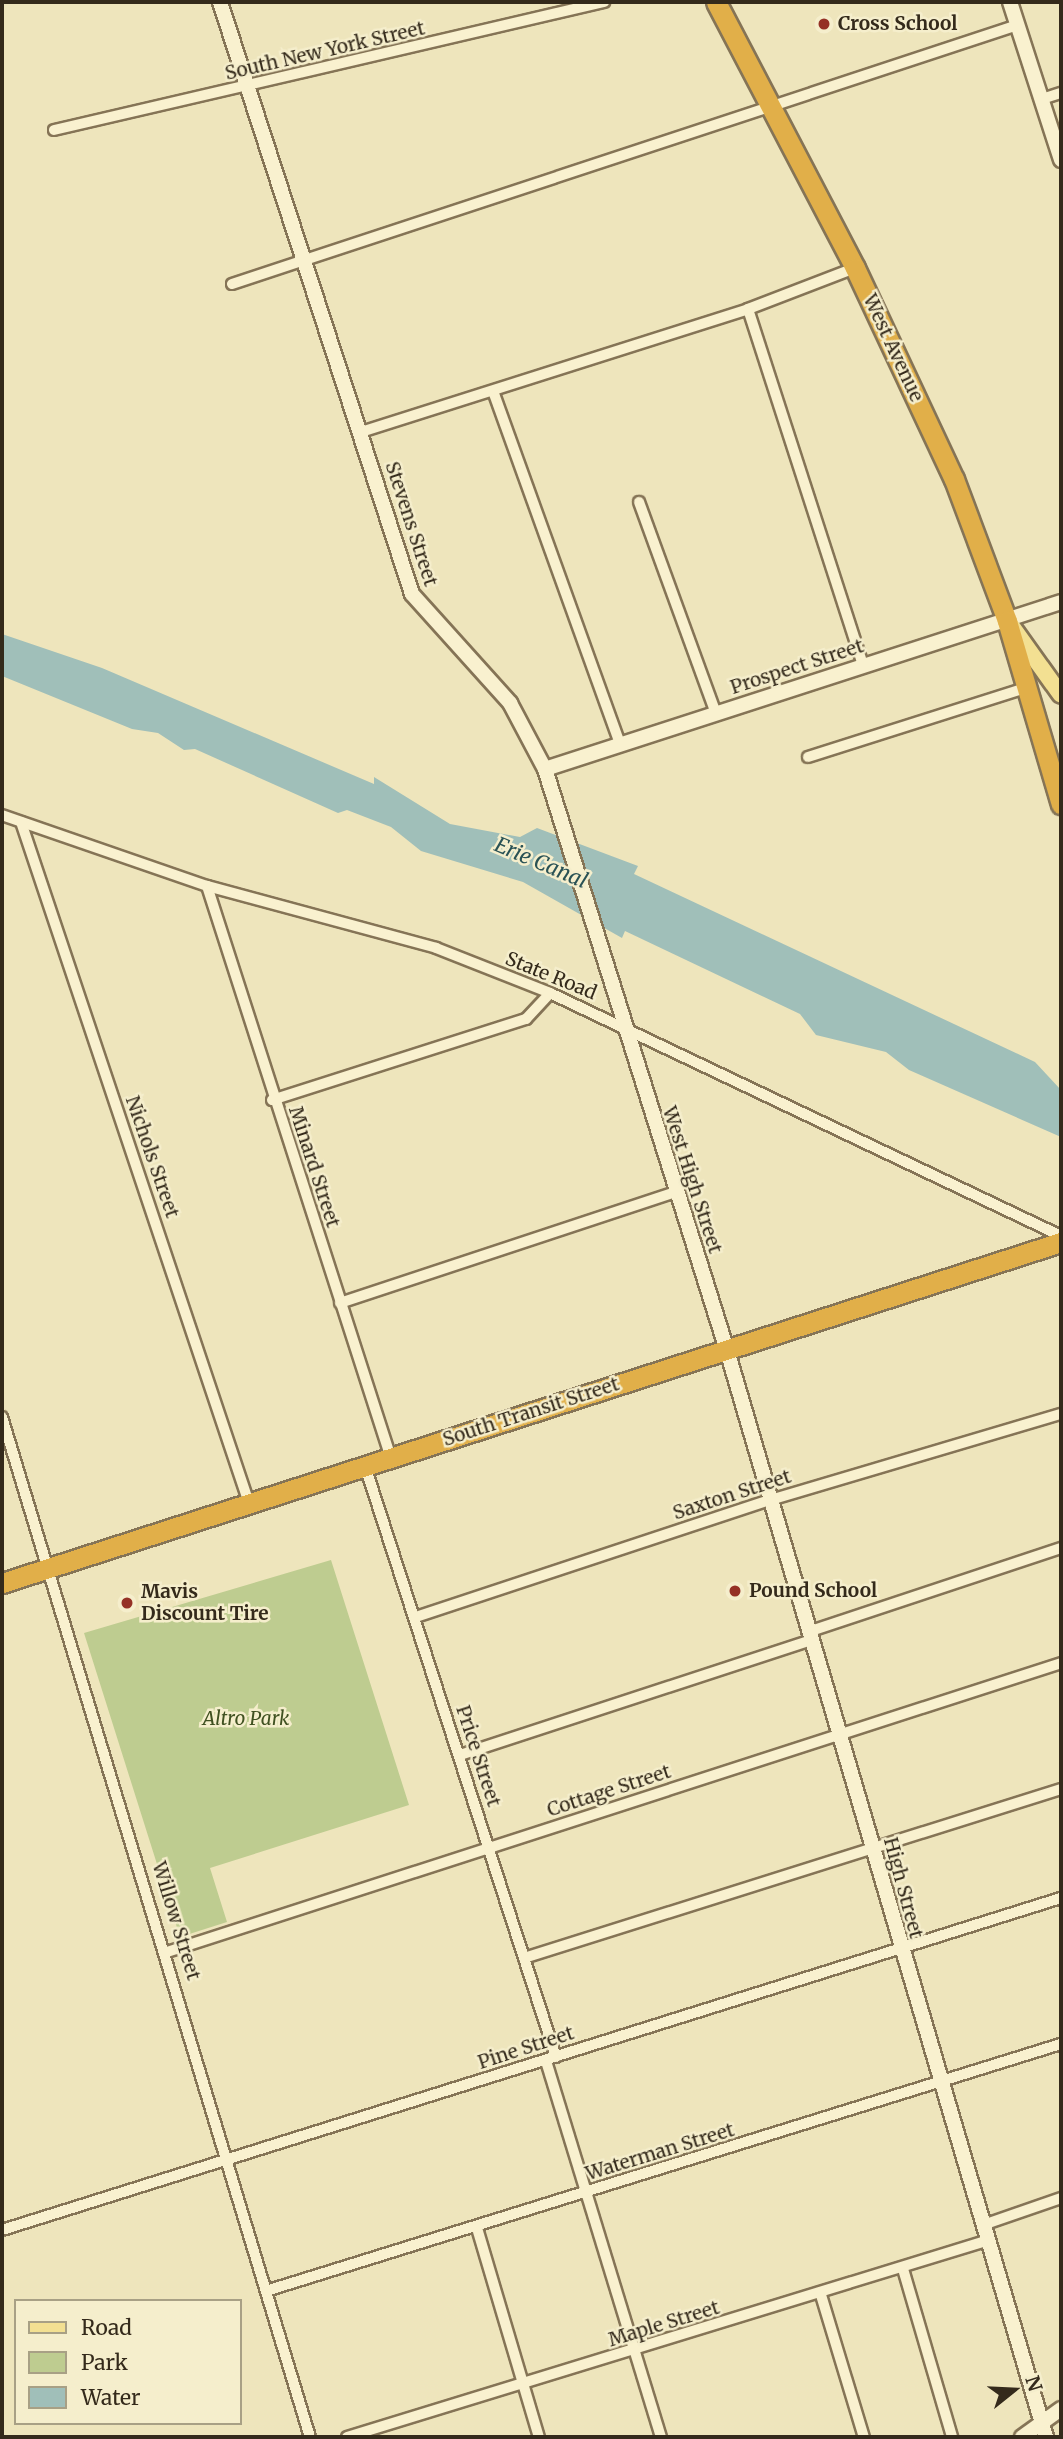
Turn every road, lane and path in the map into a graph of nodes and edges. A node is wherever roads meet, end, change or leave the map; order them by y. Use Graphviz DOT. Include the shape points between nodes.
graph roads {
  1 [pos="220,2"];
  2 [pos="604,2"];
  3 [pos="716,2"];
  4 [pos="1010,2"];
  5 [pos="1018,25"];
  6 [pos="248,88"];
  7 [pos="1061,93"];
  8 [pos="1042,99"];
  9 [pos="769,112"];
  10 [pos="54,130"];
  11 [pos="1061,160"];
  12 [pos="305,258"];
  13 [pos="856,268"];
  14 [pos="232,284"];
  15 [pos="748,309"];
  16 [pos="493,391"];
  17 [pos="361,432"];
  18 [pos="639,502"];
  19 [pos="1061,602"];
  20 [pos="1007,621"];
  21 [pos="863,665"];
  22 [pos="1025,688"];
  23 [pos="1061,695"];
  24 [pos="716,714"];
  25 [pos="620,744"];
  26 [pos="808,757"];
  27 [pos="545,769"];
  28 [pos="1061,804"];
  29 [pos="2,815"];
  30 [pos="21,822"];
  31 [pos="207,886"];
  32 [pos="550,993"];
  33 [pos="622,1024"];
  34 [pos="272,1100"];
  35 [pos="676,1192"];
  36 [pos="1061,1236"];
  37 [pos="1061,1242"];
  38 [pos="340,1303"];
  39 [pos="726,1347"];
  40 [pos="1061,1414"];
  41 [pos="2,1417"];
  42 [pos="391,1458"];
  43 [pos="365,1466"];
  44 [pos="770,1500"];
  45 [pos="250,1503"];
  46 [pos="1061,1548"];
  47 [pos="52,1567"];
  48 [pos="2,1583"];
  49 [pos="416,1617"];
  50 [pos="810,1636"];
  51 [pos="1061,1663"];
  52 [pos="839,1737"];
  53 [pos="460,1755"];
  54 [pos="1061,1789"];
  55 [pos="489,1848"];
  56 [pos="873,1848"];
  57 [pos="1061,1898"];
  58 [pos="900,1948"];
  59 [pos="167,1952"];
  60 [pos="524,1958"];
  61 [pos="1061,2045"];
  62 [pos="551,2059"];
  63 [pos="942,2081"];
  64 [pos="230,2158"];
  65 [pos="587,2193"];
  66 [pos="1061,2198"];
  67 [pos="983,2225"];
  68 [pos="477,2228"];
  69 [pos="2,2230"];
  70 [pos="989,2240"];
  71 [pos="903,2269"];
  72 [pos="269,2290"];
  73 [pos="821,2295"];
  74 [pos="636,2351"];
  75 [pos="524,2384"];
  76 [pos="1061,2409"];
  77 [pos="1044,2430"];
  78 [pos="310,2437"];
  79 [pos="347,2437"];
  80 [pos="539,2437"];
  81 [pos="662,2437"];
  82 [pos="864,2437"];
  83 [pos="951,2437"];
  84 [pos="1022,2437"];
  1 -- 6 [label="street, Stevens Street"];
  2 -- 6 [label="street, South New York Street"];
  3 -- 9 [label="highway, West Avenue"];
  4 -- 5 [label="street"];
  5 -- 8 [label="street"];
  5 -- 9 [label="street"];
  6 -- 10 [label="street, South New York Street"];
  6 -- 12 [label="street, Stevens Street"];
  7 -- 8 [label="street"];
  8 -- 11 [label="street"];
  9 -- 12 [label="street"];
  9 -- 13 [label="highway, West Avenue"];
  12 -- 14 [label="street"];
  12 -- 17 [label="street, Stevens Street"];
  13 -- 15 [label="street"];
  13 -- 20 [label="highway, West Avenue" via="954,479"];
  15 -- 16 [label="street"];
  15 -- 21 [label="street"];
  16 -- 17 [label="street"];
  16 -- 25 [label="street"];
  17 -- 27 [label="street, Stevens Street" via="412,594 510,703"];
  18 -- 24 [label="street"];
  19 -- 20 [label="street, Prospect Street"];
  20 -- 21 [label="street, Prospect Street"];
  20 -- 22 [label="highway"];
  20 -- 23 [label="main road, West Avenue"];
  21 -- 24 [label="street, Prospect Street"];
  22 -- 26 [label="street"];
  22 -- 28 [label="highway"];
  24 -- 25 [label="street, Prospect Street"];
  25 -- 27 [label="street, Prospect Street"];
  27 -- 33 [label="street, Stevens Street"];
  29 -- 30 [label="street, State Road"];
  30 -- 31 [label="street, State Road"];
  30 -- 45 [label="street, Nichols Street"];
  31 -- 32 [label="street, State Road" via="436,948"];
  31 -- 34 [label="street, Minard Street"];
  32 -- 33 [label="street, State Road"];
  32 -- 34 [label="street" via="526,1019"];
  33 -- 35 [label="street, West High Street"];
  33 -- 36 [label="street, State Road"];
  34 -- 38 [label="street, Minard Street"];
  35 -- 38 [label="street"];
  35 -- 39 [label="street, West High Street"];
  37 -- 39 [label="highway, South Transit Street"];
  38 -- 42 [label="street, Minard Street"];
  39 -- 42 [label="highway, South Transit Street"];
  39 -- 44 [label="street, High Street"];
  40 -- 44 [label="street, Saxton Street"];
  41 -- 47 [label="street, Willow Street"];
  42 -- 43 [label="highway, South Transit Street"];
  43 -- 45 [label="highway, South Transit Street"];
  43 -- 49 [label="street, Price Street"];
  44 -- 49 [label="street, Saxton Street"];
  44 -- 50 [label="street, High Street"];
  45 -- 47 [label="highway, South Transit Street"];
  46 -- 50 [label="street"];
  47 -- 48 [label="highway, South Transit Street"];
  47 -- 59 [label="street, Willow Street"];
  49 -- 53 [label="street, Price Street"];
  50 -- 52 [label="street, High Street"];
  50 -- 53 [label="street"];
  51 -- 52 [label="street, Cottage Street"];
  52 -- 55 [label="street, Cottage Street"];
  52 -- 56 [label="street, High Street"];
  53 -- 55 [label="street, Price Street"];
  54 -- 56 [label="street"];
  55 -- 59 [label="street, Cottage Street"];
  55 -- 60 [label="street, Price Street"];
  56 -- 58 [label="street, High Street"];
  56 -- 60 [label="street"];
  57 -- 58 [label="street, Pine Street"];
  58 -- 62 [label="street, Pine Street"];
  58 -- 63 [label="street, High Street"];
  59 -- 64 [label="street, Willow Street"];
  60 -- 62 [label="street, Price Street"];
  61 -- 63 [label="street, Waterman Street"];
  62 -- 64 [label="street, Pine Street"];
  62 -- 65 [label="street, Price Street"];
  63 -- 65 [label="street, Waterman Street"];
  63 -- 67 [label="street, High Street"];
  64 -- 69 [label="street, Pine Street"];
  64 -- 72 [label="street, Willow Street"];
  65 -- 68 [label="street, Waterman Street"];
  65 -- 74 [label="street, Price Street"];
  66 -- 67 [label="street"];
  67 -- 70 [label="street, High Street"];
  68 -- 72 [label="street, Waterman Street"];
  68 -- 75 [label="street"];
  70 -- 71 [label="street, Maple Street"];
  70 -- 77 [label="street, High Street"];
  71 -- 73 [label="street, Maple Street"];
  71 -- 83 [label="street"];
  72 -- 78 [label="street, Willow Street"];
  73 -- 74 [label="street, Maple Street"];
  73 -- 82 [label="street"];
  74 -- 75 [label="street, Maple Street"];
  74 -- 81 [label="street, Price Street"];
  75 -- 79 [label="street, Maple Street"];
  75 -- 80 [label="street"];
  76 -- 77 [label="street"];
  77 -- 84 [label="street"];
}
